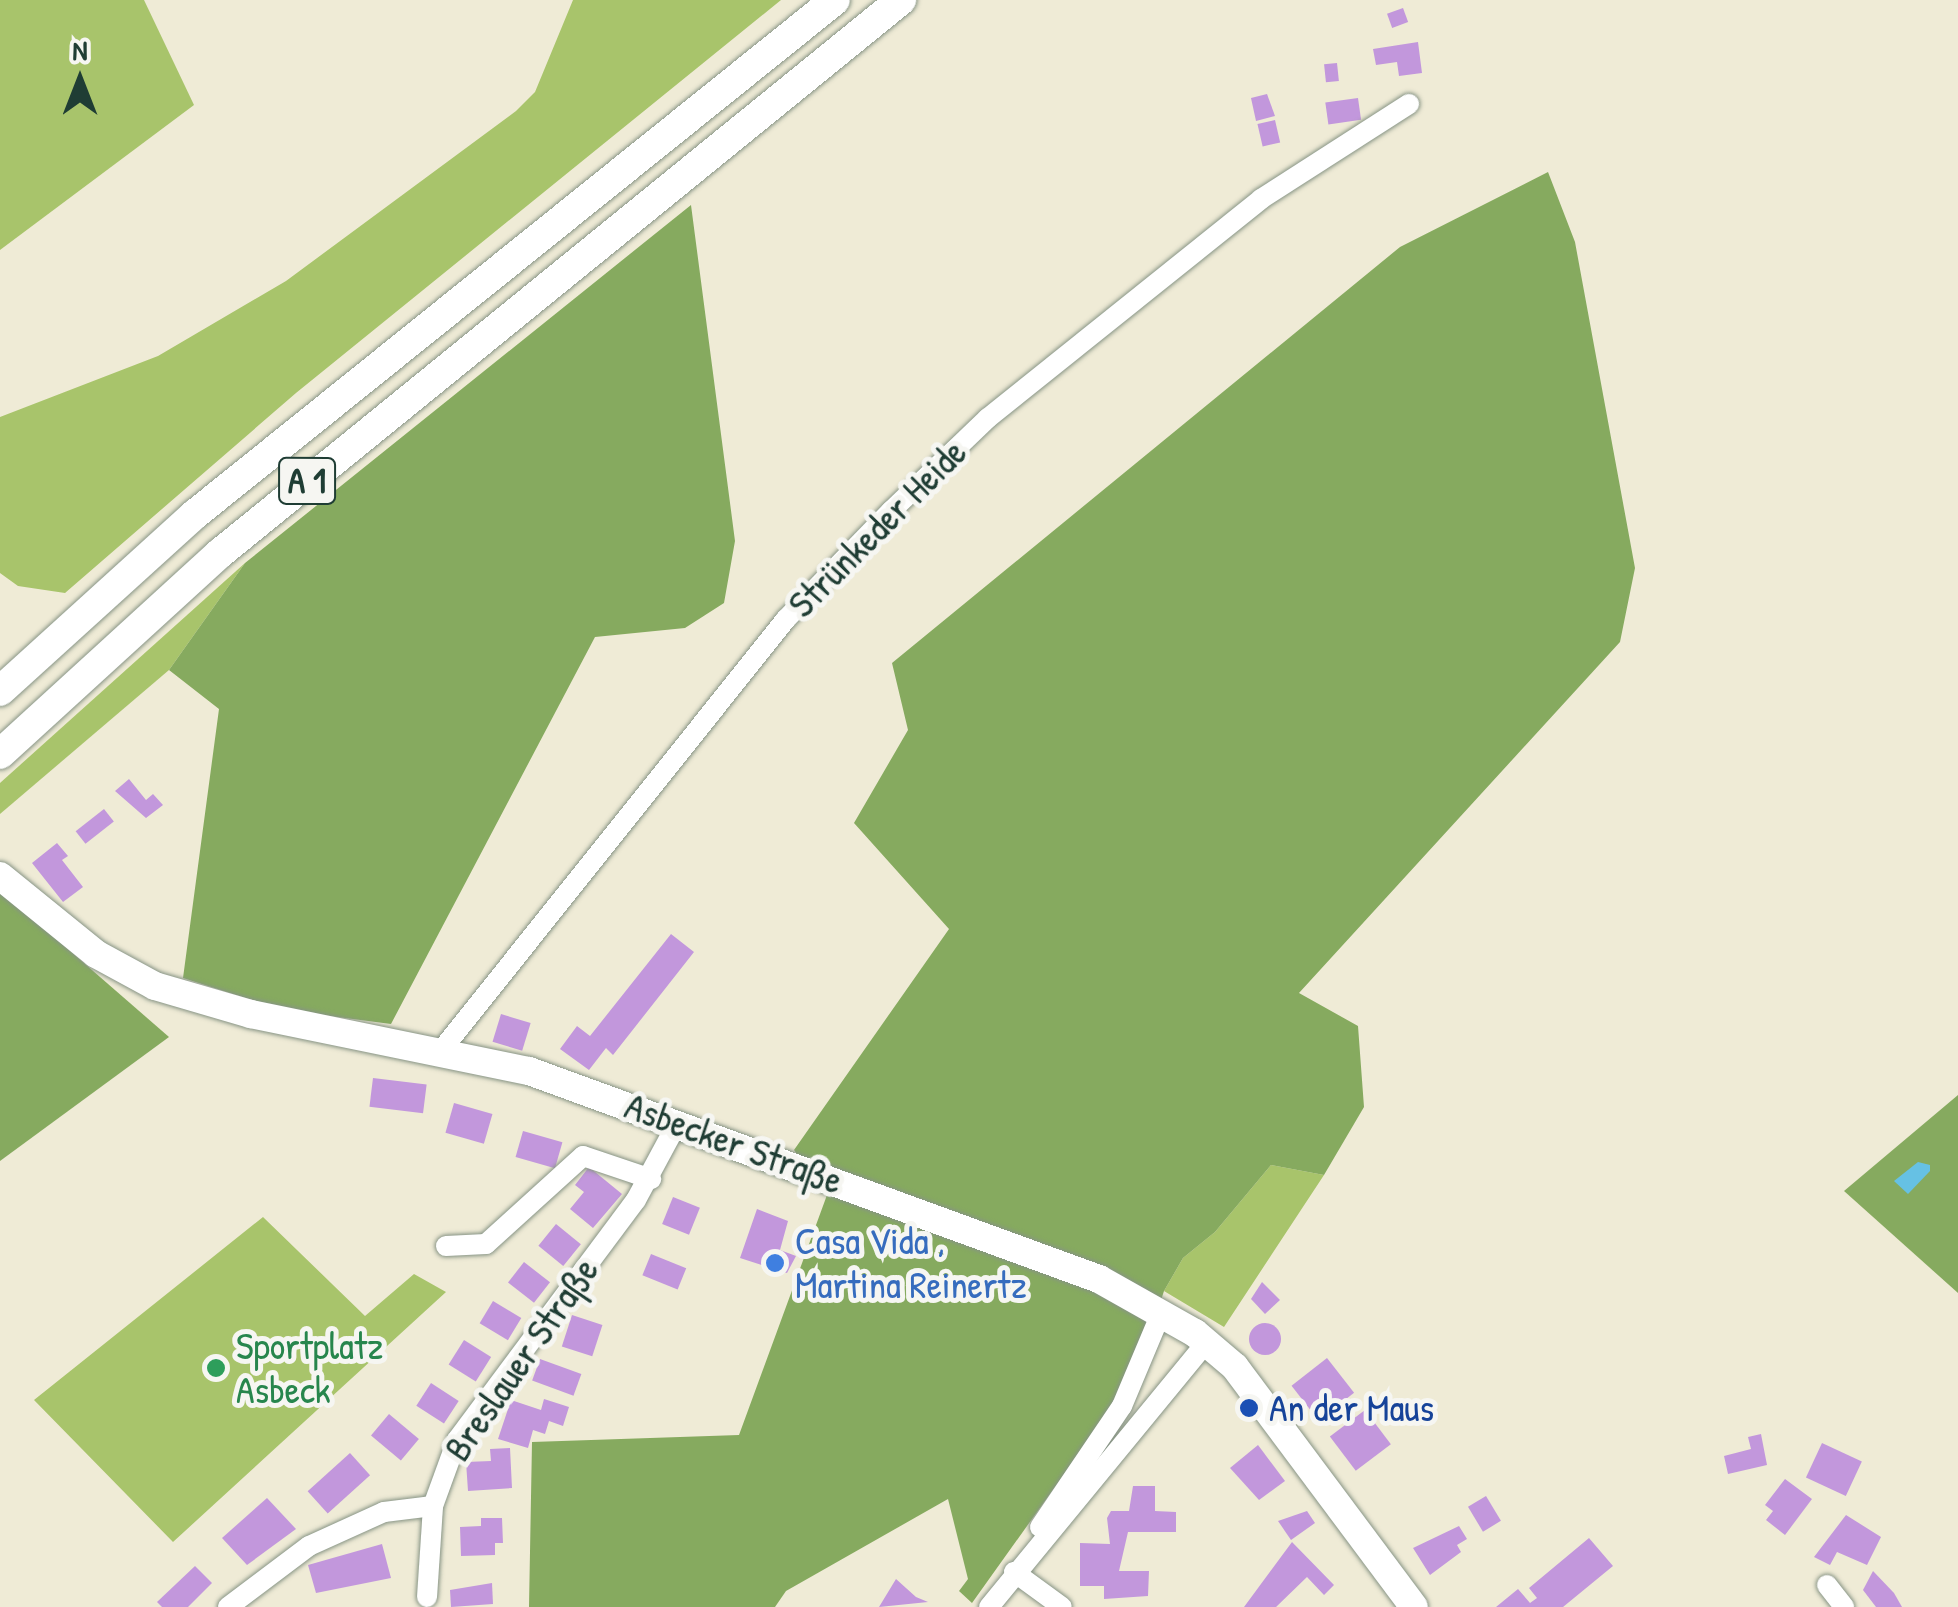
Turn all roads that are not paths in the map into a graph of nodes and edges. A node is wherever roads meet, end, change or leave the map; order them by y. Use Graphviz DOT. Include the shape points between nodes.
graph roads {
  1 [pos="836,0"];
  2 [pos="901,0"];
  3 [pos="1409,104"];
  4 [pos="0,691"];
  5 [pos="0,754"];
  6 [pos="0,876"];
  7 [pos="440,1052"];
  8 [pos="678,1122"];
  9 [pos="651,1178"];
  10 [pos="446,1246"];
  11 [pos="1162,1312"];
  12 [pos="1206,1343"];
  13 [pos="433,1506"];
  14 [pos="1014,1572"];
  15 [pos="1827,1585"];
  16 [pos="427,1598"];
  17 [pos="990,1606"];
  18 [pos="228,1607"];
  19 [pos="1062,1607"];
  20 [pos="1414,1607"];
  21 [pos="1844,1607"];
  1 -- 4 [label="highway, A 1" via="194,515"];
  2 -- 5 [label="highway, A 1" via="219,554"];
  3 -- 7 [label="street, Strünkeder Heide" via="1234,220 988,418 891,510 786,618"];
  6 -- 7 [label="main road, Asbecker Straße" via="96,954 155,986 251,1014"];
  7 -- 8 [label="main road, Asbecker Straße" via="529,1072"];
  8 -- 9 [label="street, Breslauer Straße"];
  8 -- 11 [label="main road, Asbecker Straße" via="1099,1279"];
  9 -- 10 [label="street, Asbecker Straße" via="583,1156 486,1244"];
  9 -- 13 [label="street, Breslauer Straße" via="457,1440"];
  11 -- 12 [label="main road, Asbecker Straße"];
  11 -- 14 [label="street" via="1122,1406"];
  12 -- 14 [label="street"];
  12 -- 20 [label="main road, Asbecker Straße" via="1271,1408"];
  13 -- 16 [label="street"];
  13 -- 18 [label="street, Breslauer Straße" via="384,1512 309,1546"];
  14 -- 17 [label="street"];
  14 -- 19 [label="street"];
  15 -- 21 [label="street"];
}
